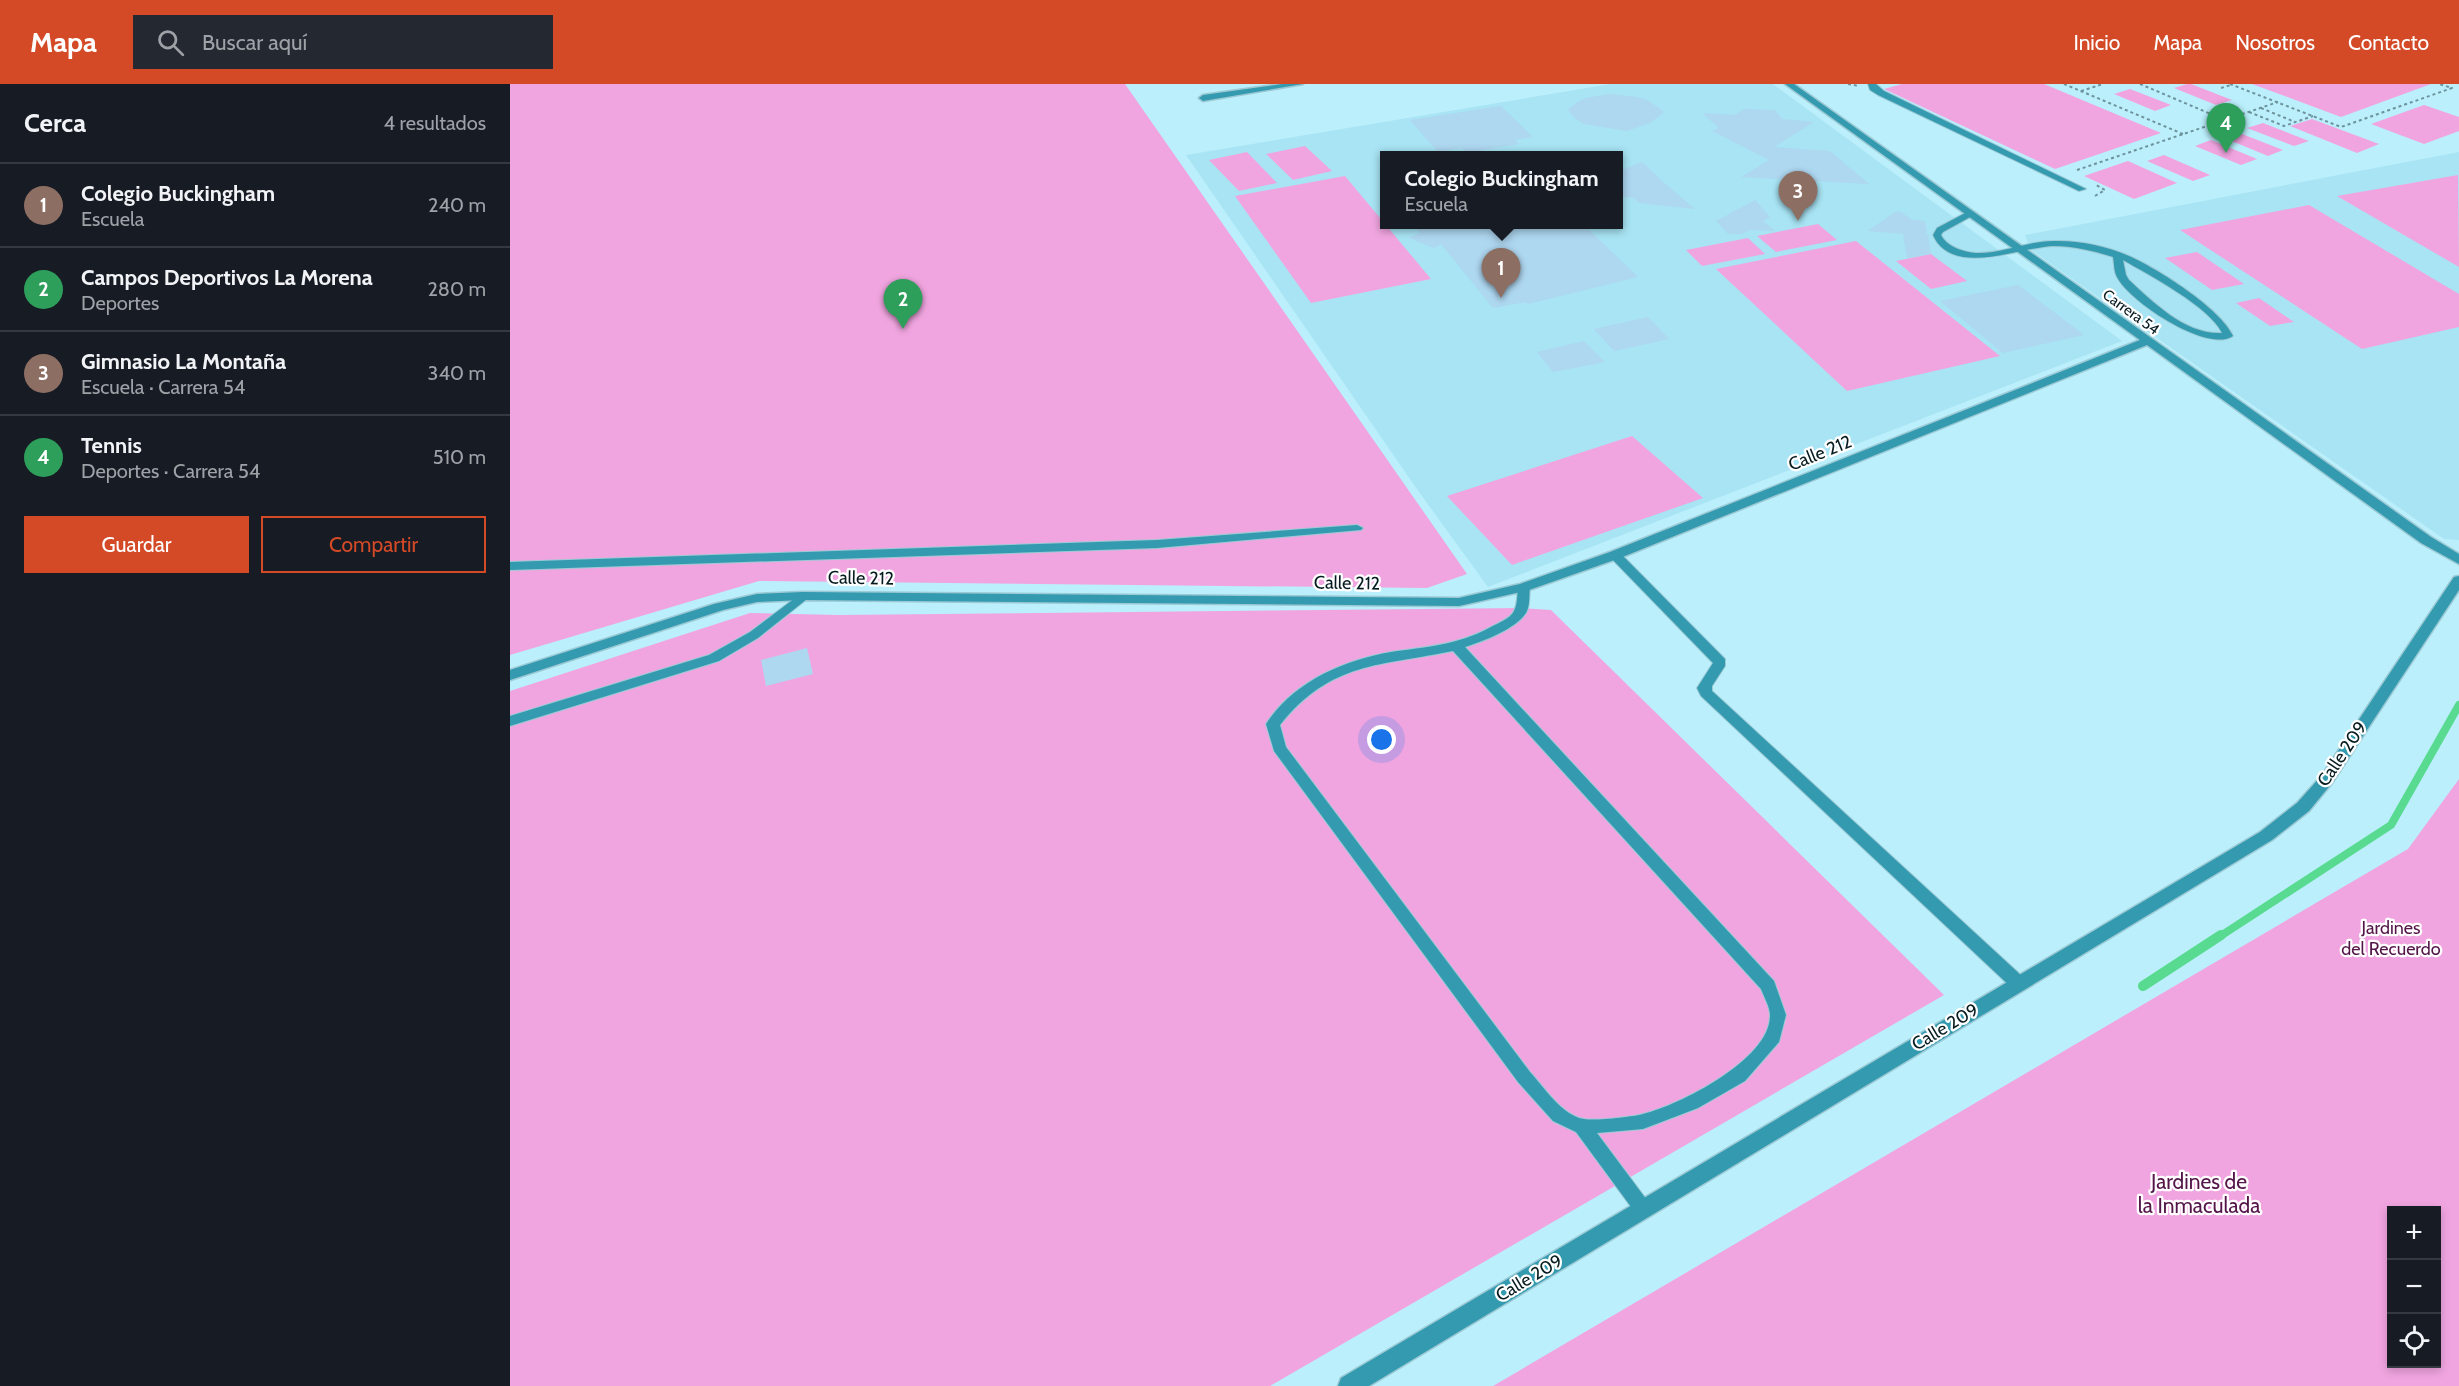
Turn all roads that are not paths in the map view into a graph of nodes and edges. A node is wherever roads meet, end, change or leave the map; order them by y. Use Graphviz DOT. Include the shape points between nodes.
graph roads {
  1 [pos="1299,84"];
  2 [pos="1789,84"];
  3 [pos="1872,84"];
  4 [pos="1203,98"];
  5 [pos="2082,189"];
  6 [pos="1969,214"];
  7 [pos="2020,250"];
  8 [pos="2118,256"];
  9 [pos="2147,342"];
  10 [pos="1357,528"];
  11 [pos="1616,555"];
  12 [pos="2459,560"];
  13 [pos="510,566"];
  14 [pos="2459,580"];
  15 [pos="1524,587"];
  16 [pos="802,596"];
  17 [pos="1457,647"];
  18 [pos="510,675"];
  19 [pos="510,721"];
  20 [pos="2018,983"];
  21 [pos="1582,1127"];
  22 [pos="1643,1209"];
  23 [pos="1349,1386"];
  1 -- 4 [label="street"];
  2 -- 6 [label="street, Carrera 54"];
  3 -- 5 [label="lane" via="1876,91"];
  6 -- 7 [label="street, Carrera 54"];
  6 -- 7 [label="lane" via="1940,230 1937,235 1943,246 1974,256"];
  7 -- 8 [label="lane" via="2045,243 2096,249"];
  7 -- 9 [label="street, Carrera 54"];
  8 -- 8 [label="lane" via="2185,294 2222,324 2228,336 2217,338 2191,332 2126,282"];
  9 -- 11 [label="street, Calle 212"];
  9 -- 12 [label="street, Carrera 54"];
  10 -- 13 [label="lane" via="1157,544"];
  11 -- 15 [label="street, Calle 212"];
  11 -- 20 [label="lane" via="1715,654 1719,670 1706,684 1706,693"];
  14 -- 20 [label="street, Calle 209" via="2327,779 2302,807 2266,836"];
  15 -- 16 [label="street, Calle 212" via="1459,602"];
  15 -- 17 [label="lane" via="1517,616 1484,637"];
  16 -- 18 [label="street, Calle 212" via="756,598 719,607"];
  16 -- 19 [label="lane" via="714,658"];
  17 -- 21 [label="lane" via="1375,659 1316,684 1286,706 1274,724 1279,748 1524,1077 1559,1116"];
  17 -- 21 [label="lane" via="1768,986 1778,1015 1771,1042 1739,1076 1692,1103 1643,1122"];
  20 -- 22 [label="street, Calle 209"];
  21 -- 22 [label="lane"];
  22 -- 23 [label="street, Calle 209"];
}
